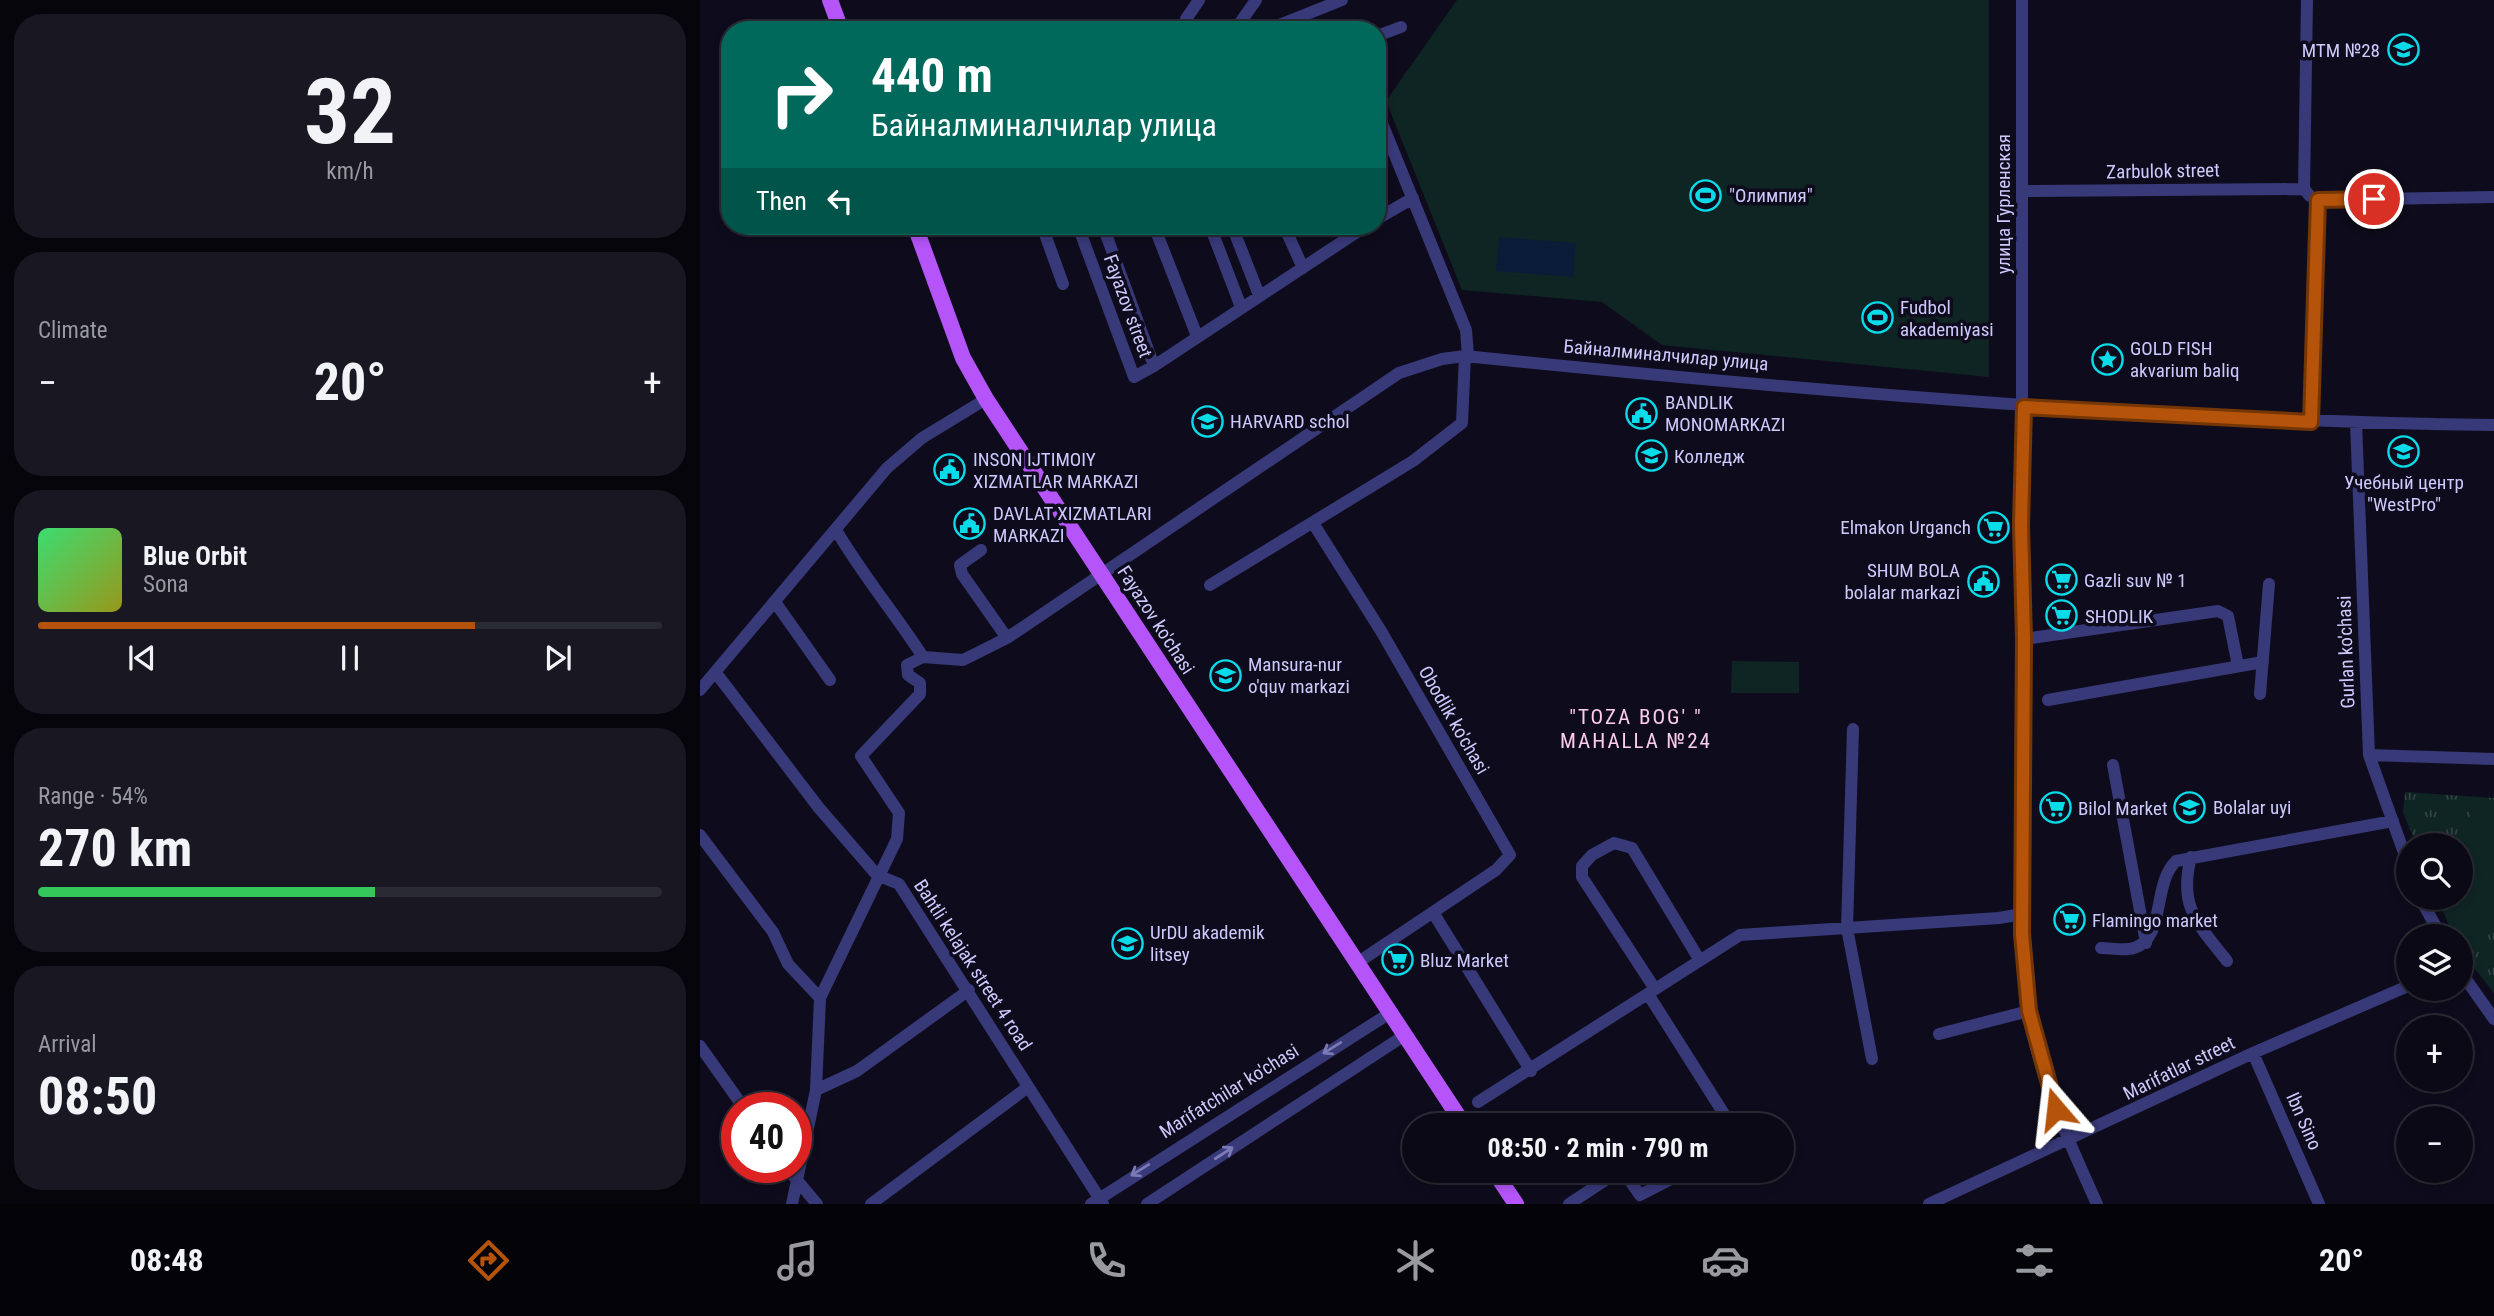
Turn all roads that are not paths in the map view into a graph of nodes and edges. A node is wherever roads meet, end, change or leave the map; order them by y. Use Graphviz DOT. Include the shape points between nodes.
graph roads {
  1 [pos="830,0"];
  2 [pos="1199,0"];
  3 [pos="1256,0"];
  4 [pos="1342,0"];
  5 [pos="2022,0"];
  6 [pos="2307,0"];
  7 [pos="1302,16"];
  8 [pos="838,21"];
  9 [pos="1186,21"];
  10 [pos="1241,21"];
  11 [pos="1290,21"];
  12 [pos="1304,21"];
  13 [pos="1401,27"];
  14 [pos="1386,33"];
  15 [pos="1386,133"];
  16 [pos="2304,189"];
  17 [pos="2022,191"];
  18 [pos="2494,197"];
  19 [pos="1413,198"];
  20 [pos="2318,200"];
  21 [pos="1386,214"];
  22 [pos="918,235"];
  23 [pos="1045,235"];
  24 [pos="1081,235"];
  25 [pos="1105,235"];
  26 [pos="1157,235"];
  27 [pos="1213,235"];
  28 [pos="1236,235"];
  29 [pos="1288,235"];
  30 [pos="1352,235"];
  31 [pos="1303,268"];
  32 [pos="1063,284"];
  33 [pos="1259,295"];
  34 [pos="1241,307"];
  35 [pos="1196,336"];
  36 [pos="1466,356"];
  37 [pos="1154,366"];
  38 [pos="986,399"];
  39 [pos="2024,407"];
  40 [pos="2311,422"];
  41 [pos="2356,423"];
  42 [pos="2494,425"];
  43 [pos="1312,523"];
  44 [pos="836,530"];
  45 [pos="981,550"];
  46 [pos="1101,574"];
  47 [pos="2269,584"];
  48 [pos="1210,585"];
  49 [pos="775,602"];
  50 [pos="1007,638"];
  51 [pos="2024,639"];
  52 [pos="923,657"];
  53 [pos="2263,662"];
  54 [pos="2238,666"];
  55 [pos="716,673"];
  56 [pos="830,680"];
  57 [pos="700,690"];
  58 [pos="2260,694"];
  59 [pos="2048,700"];
  60 [pos="1853,729"];
  61 [pos="2369,755"];
  62 [pos="2494,759"];
  63 [pos="2113,765"];
  64 [pos="2393,821"];
  65 [pos="2397,833"];
  66 [pos="700,835"];
  67 [pos="2191,857"];
  68 [pos="877,875"];
  69 [pos="1434,914"];
  70 [pos="2022,914"];
  71 [pos="1847,928"];
  72 [pos="2146,943"];
  73 [pos="2101,948"];
  74 [pos="1699,959"];
  75 [pos="2227,961"];
  76 [pos="1357,963"];
  77 [pos="2473,989"];
  78 [pos="969,990"];
  79 [pos="1651,991"];
  80 [pos="2396,991"];
  81 [pos="820,998"];
  82 [pos="2029,1011"];
  83 [pos="1390,1013"];
  84 [pos="2494,1019"];
  85 [pos="1939,1034"];
  86 [pos="1405,1035"];
  87 [pos="700,1046"];
  88 [pos="2253,1054"];
  89 [pos="1872,1059"];
  90 [pos="1531,1071"];
  91 [pos="1028,1087"];
  92 [pos="816,1090"];
  93 [pos="733,1092"];
  94 [pos="1478,1102"];
  95 [pos="812,1111"];
  96 [pos="1456,1113"];
  97 [pos="1724,1113"];
  98 [pos="2068,1140"];
  99 [pos="798,1183"];
  100 [pos="1502,1183"];
  101 [pos="1602,1183"];
  102 [pos="1630,1183"];
  103 [pos="1664,1183"];
  104 [pos="1098,1202"];
  105 [pos="792,1204"];
  106 [pos="817,1204"];
  107 [pos="871,1204"];
  108 [pos="1147,1204"];
  109 [pos="1516,1204"];
  110 [pos="1569,1204"];
  111 [pos="1929,1204"];
  112 [pos="2097,1204"];
  113 [pos="2319,1204"];
  1 -- 8 [label="main road"];
  2 -- 9 [label="street"];
  3 -- 10 [label="street"];
  4 -- 7 [label="street"];
  5 -- 17 [label="street, улица Гурленская"];
  6 -- 16 [label="street"];
  7 -- 11 [label="street"];
  7 -- 12 [label="street"];
  13 -- 14 [label="street"];
  15 -- 19 [label="street"];
  16 -- 17 [label="street, Zarbulok street"];
  16 -- 20 [label="street"];
  17 -- 39 [label="street, улица Гурленская"];
  18 -- 20 [label="street"];
  19 -- 21 [label="street"];
  19 -- 36 [label="street" via="1466,330"];
  20 -- 40 [label="street"];
  22 -- 38 [label="main road, Fayazov ko'chasi" via="963,358"];
  23 -- 32 [label="street"];
  24 -- 37 [label="street, Fayazov street" via="1134,377"];
  25 -- 37 [label="street, Fayazov street"];
  26 -- 35 [label="street"];
  27 -- 34 [label="street"];
  28 -- 33 [label="street"];
  29 -- 31 [label="street"];
  30 -- 31 [label="street, Fayazov street"];
  31 -- 33 [label="street, Fayazov street"];
  33 -- 34 [label="street, Fayazov street"];
  34 -- 35 [label="street, Fayazov street"];
  35 -- 37 [label="street, Fayazov street"];
  36 -- 39 [label="street, Байналминалчилар улица"];
  36 -- 43 [label="street" via="1462,423 1413,461"];
  36 -- 46 [label="street, Байналминалчилар улица" via="1399,373"];
  38 -- 44 [label="street" via="922,438 887,468"];
  38 -- 46 [label="main road, Fayazov ko'chasi"];
  39 -- 40 [label="street, Байналминалчилар улица"];
  39 -- 51 [label="street, улица Гурленская"];
  40 -- 41 [label="street, Байналминалчилар улица"];
  41 -- 42 [label="street, Байналминалчилар улица"];
  41 -- 61 [label="street, Gurlan ko'chasi"];
  43 -- 48 [label="street"];
  43 -- 69 [label="street, Obodlik ko'chasi" via="1381,631 1510,855"];
  44 -- 49 [label="street"];
  44 -- 52 [label="street"];
  45 -- 50 [label="street" via="960,565 962,574"];
  46 -- 50 [label="street, Байналминалчилар улица"];
  46 -- 76 [label="main road, Fayazov ko'chasi"];
  47 -- 53 [label="street"];
  49 -- 55 [label="street"];
  49 -- 56 [label="street"];
  50 -- 52 [label="street, Байналминалчилар улица" via="963,660"];
  51 -- 54 [label="street" via="2218,611 2228,615"];
  51 -- 70 [label="street, улица Гурленская"];
  52 -- 68 [label="street" via="907,665 908,674 920,683 920,694 861,756 899,813 897,839"];
  53 -- 54 [label="street"];
  53 -- 58 [label="street"];
  54 -- 59 [label="street"];
  55 -- 57 [label="street"];
  55 -- 68 [label="street, Bahtli kelajak street 4 road" via="786,768"];
  60 -- 71 [label="street"];
  61 -- 62 [label="street"];
  61 -- 64 [label="street, Gurlan ko'chasi"];
  63 -- 72 [label="street"];
  64 -- 65 [label="street, Gurlan ko'chasi"];
  64 -- 67 [label="street"];
  66 -- 81 [label="street" via="774,932 788,964"];
  67 -- 72 [label="street" via="2176,861 2165,871 2156,923"];
  67 -- 75 [label="street" via="2188,906"];
  68 -- 78 [label="street, Bahtli kelajak street 4 road" via="899,884"];
  68 -- 81 [label="street"];
  69 -- 76 [label="street, Obodlik ko'chasi"];
  69 -- 90 [label="street"];
  70 -- 71 [label="street"];
  70 -- 82 [label="street, улица Гурленская"];
  71 -- 74 [label="street" via="1740,935"];
  71 -- 89 [label="street"];
  72 -- 73 [label="street" via="2132,949"];
  74 -- 79 [label="street"];
  74 -- 79 [label="street" via="1632,848 1614,843 1592,855 1582,866 1582,877"];
  76 -- 83 [label="main road, Fayazov ko'chasi"];
  77 -- 84 [label="street"];
  78 -- 91 [label="street, Bahtli kelajak street 4 road"];
  78 -- 92 [label="street" via="856,1071"];
  79 -- 90 [label="street"];
  79 -- 97 [label="street"];
  80 -- 88 [label="street, Marifatlar street"];
  81 -- 92 [label="street"];
  82 -- 85 [label="street"];
  82 -- 98 [label="street, улица Гурленская"];
  83 -- 86 [label="main road, Fayazov ko'chasi"];
  83 -- 104 [label="street, Marifatchilar ko'chasi, one-way"];
  86 -- 96 [label="main road, Fayazov ko'chasi"];
  108 -- 86 [label="street, one-way"];
  87 -- 93 [label="street"];
  88 -- 98 [label="street, Marifatlar street"];
  88 -- 113 [label="street, Ibn Sino"];
  90 -- 94 [label="street"];
  91 -- 104 [label="street, Bahtli kelajak street 4 road"];
  91 -- 107 [label="street"];
  92 -- 95 [label="street"];
  98 -- 111 [label="street, Marifatlar street"];
  98 -- 112 [label="street, улица Гурленская"];
  99 -- 105 [label="street"];
  99 -- 106 [label="street"];
  100 -- 109 [label="main road"];
  101 -- 110 [label="street"];
  102 -- 103 [label="street" via="1640,1195"];
}
